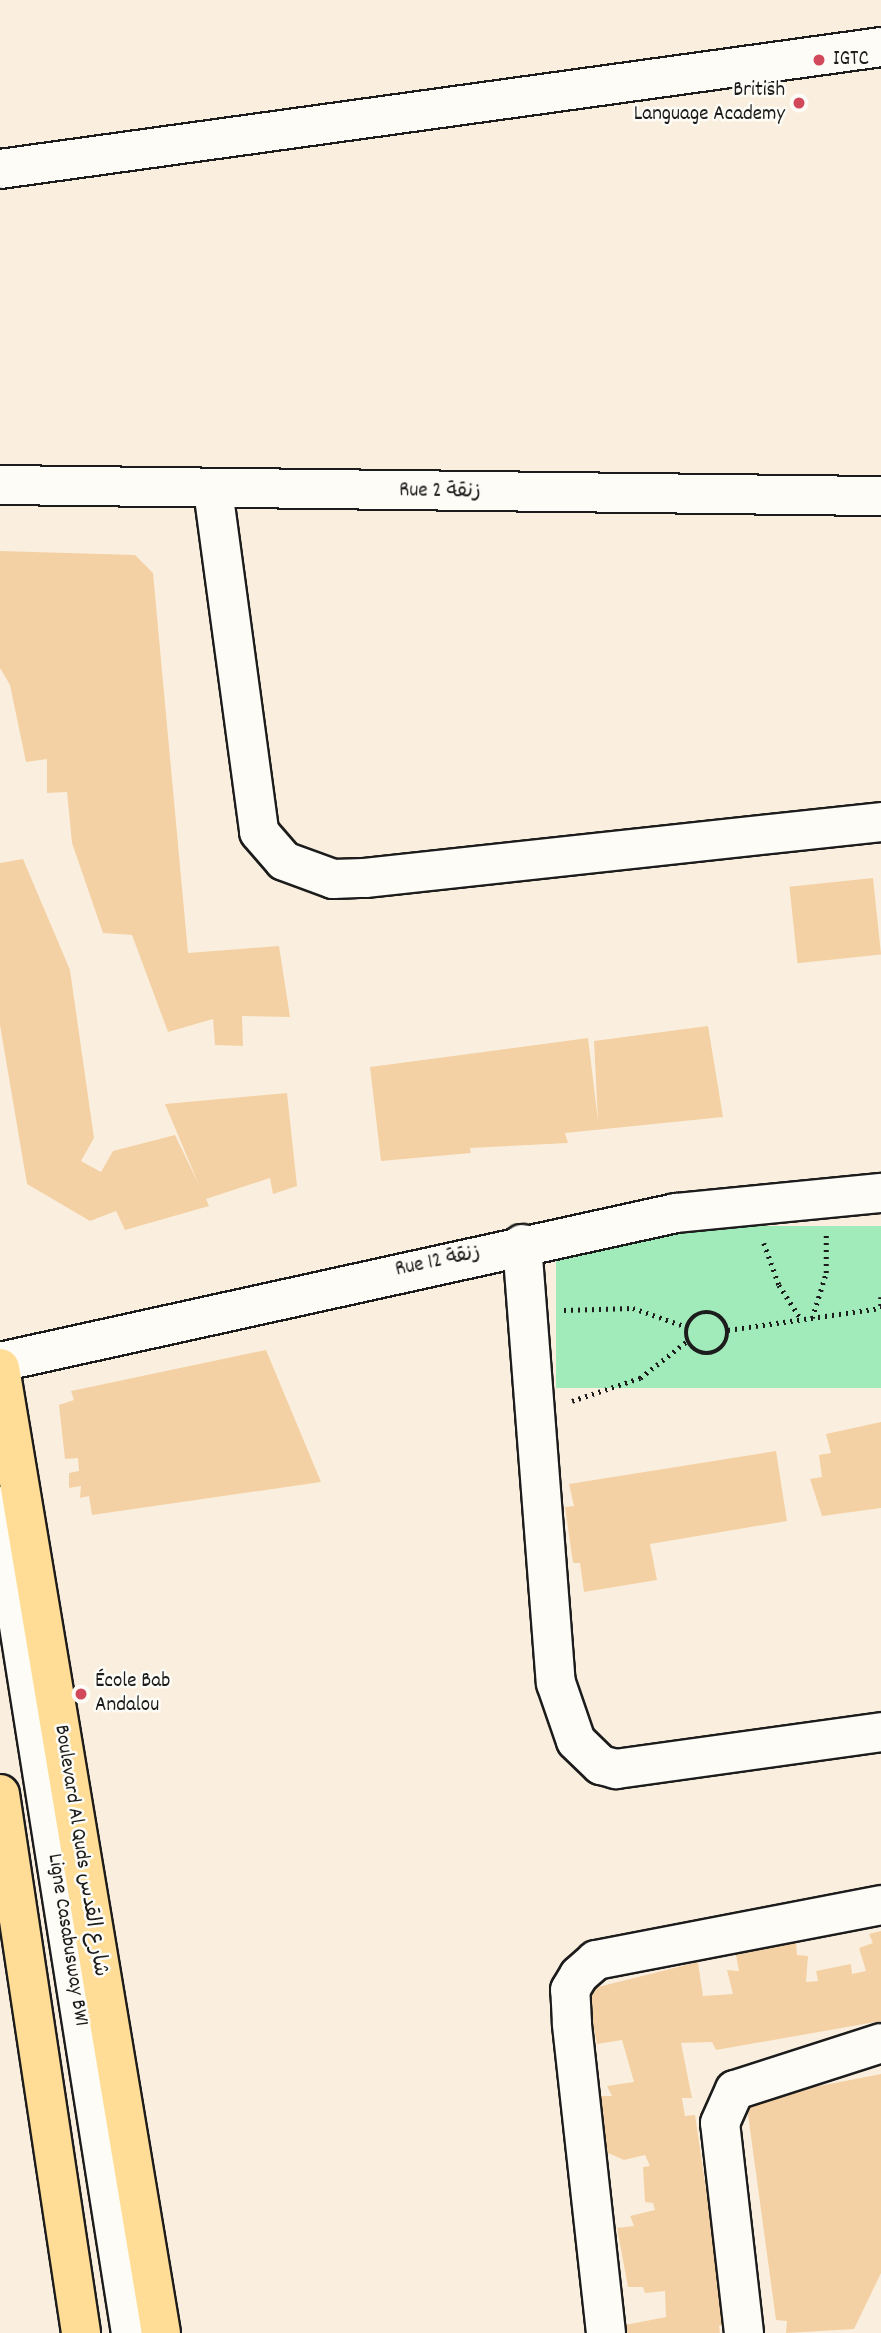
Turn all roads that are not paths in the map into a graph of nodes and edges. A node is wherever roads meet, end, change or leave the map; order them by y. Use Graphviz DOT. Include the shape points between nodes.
graph roads {
  1 [pos="881,47"];
  2 [pos="0,169"];
  3 [pos="0,485"];
  4 [pos="213,490"];
  5 [pos="881,496"];
  6 [pos="881,822"];
  7 [pos="881,1193"];
  8 [pos="522,1244"];
  9 [pos="0,1362"];
  10 [pos="0,1368"];
  11 [pos="0,1506"];
  12 [pos="0,1619"];
  13 [pos="881,1732"];
  14 [pos="0,1794"];
  15 [pos="4,1848"];
  16 [pos="881,1905"];
  17 [pos="881,2043"];
  18 [pos="81,2333"];
  19 [pos="116,2333"];
  20 [pos="131,2333"];
  21 [pos="161,2333"];
  22 [pos="606,2333"];
  23 [pos="744,2333"];
  1 -- 2 [label="street"];
  3 -- 4 [label="street, Rue 2 زنقة"];
  4 -- 5 [label="street, Rue 2 زنقة"];
  4 -- 6 [label="street" via="259,832 269,849 292,865 333,879 365,878"];
  7 -- 8 [label="street, Rue 12 زنقة" via="676,1213"];
  8 -- 9 [label="street, Rue 12 زنقة"];
  8 -- 13 [label="street" via="556,1683 576,1741 601,1765 616,1769"];
  10 -- 21 [label="main road, Boulevard Al Quds شارع القدس"];
  11 -- 20 [label="street, Ligne Casabusway BW1"];
  12 -- 19 [label="street, Ligne Casabusway BW1"];
  14 -- 15 [label="main road"];
  15 -- 18 [label="main road"];
  16 -- 22 [label="street" via="596,1960 579,1975 570,1990 572,2022"];
  17 -- 23 [label="street" via="735,2090 720,2123"];
}
